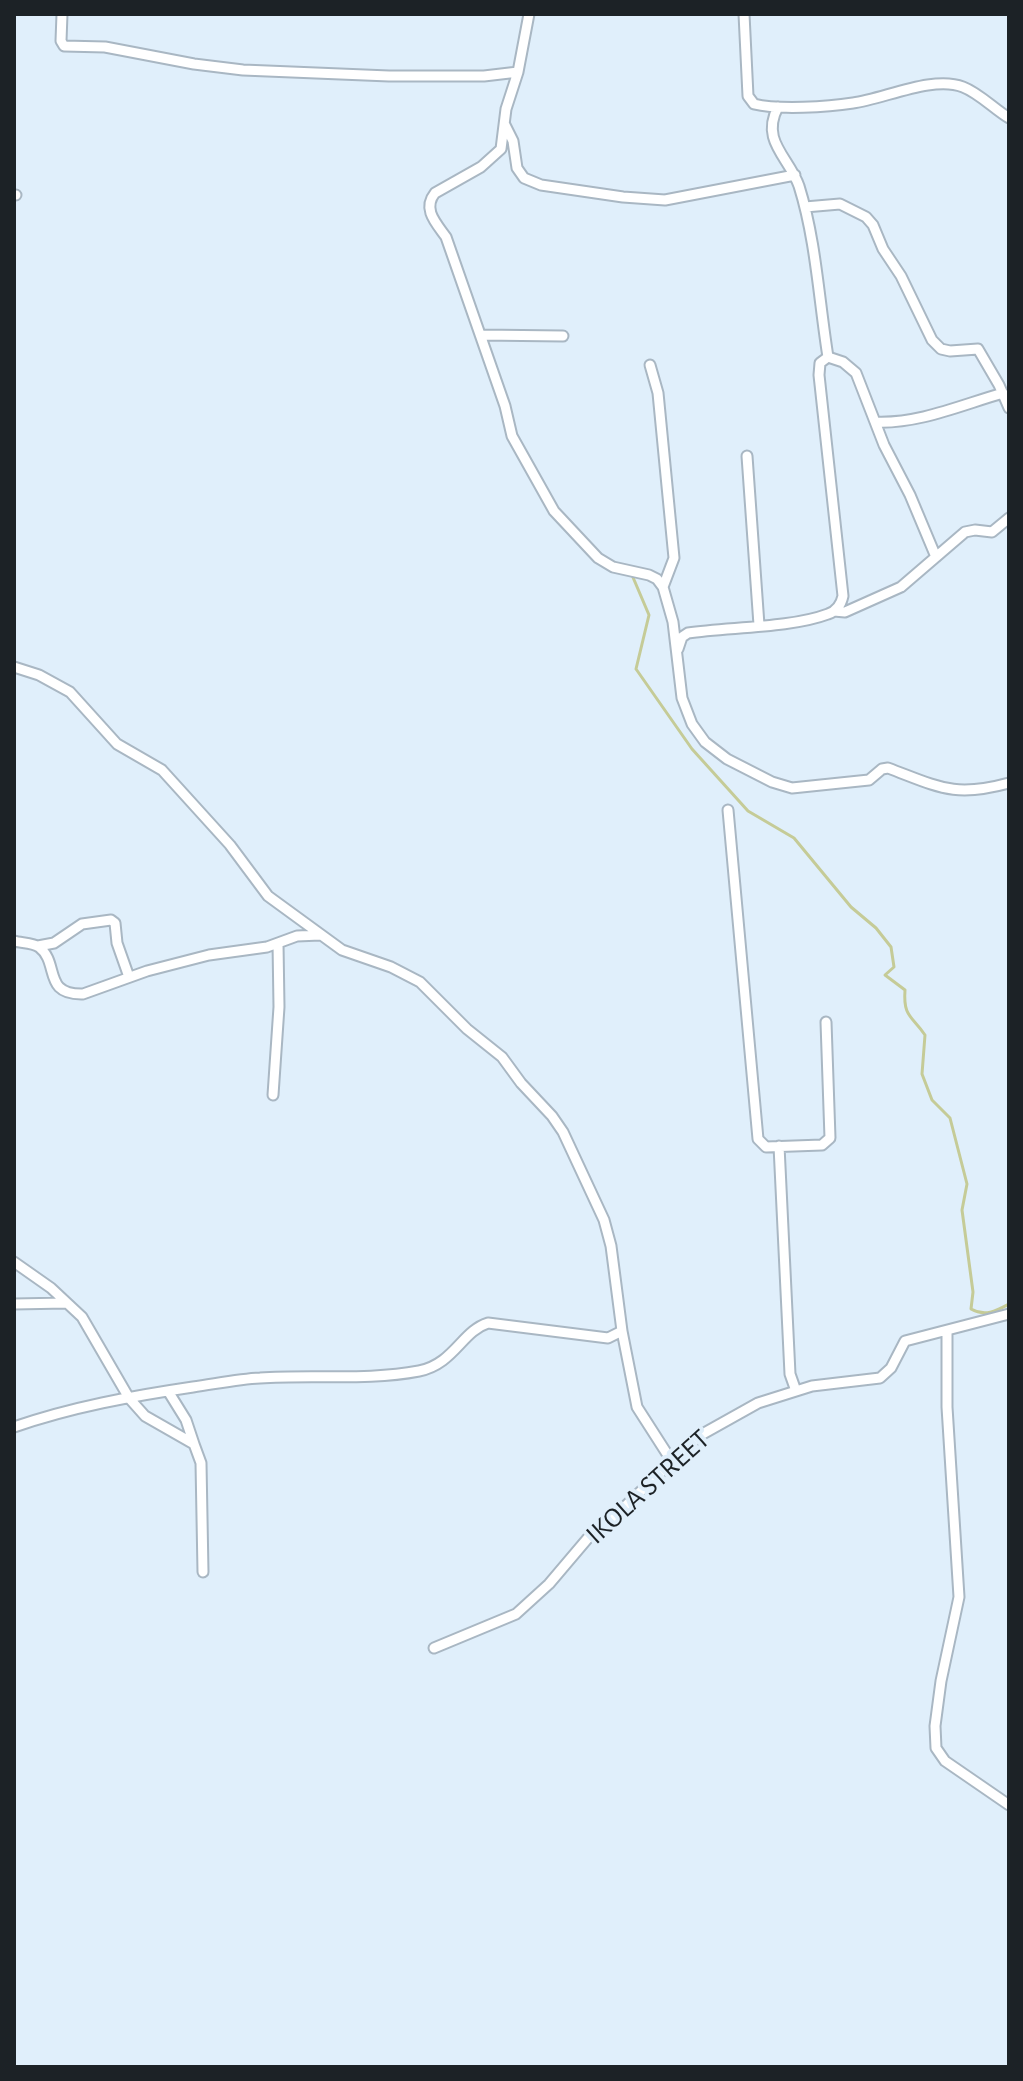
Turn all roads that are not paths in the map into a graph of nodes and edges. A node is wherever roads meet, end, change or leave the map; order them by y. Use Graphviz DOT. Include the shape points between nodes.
graph roads {
  1 [pos="62,14"];
  2 [pos="529,14"];
  3 [pos="744,14"];
  4 [pos="518,72"];
  5 [pos="778,107"];
  6 [pos="1009,118"];
  7 [pos="503,122"];
  8 [pos="795,175"];
  9 [pos="805,207"];
  10 [pos="481,335"];
  11 [pos="563,336"];
  12 [pos="828,357"];
  13 [pos="650,365"];
  14 [pos="1003,393"];
  15 [pos="1009,408"];
  16 [pos="875,422"];
  17 [pos="747,456"];
  18 [pos="1009,518"];
  19 [pos="936,557"];
  20 [pos="663,587"];
  21 [pos="834,611"];
  22 [pos="759,625"];
  23 [pos="676,653"];
  24 [pos="14,667"];
  25 [pos="1009,783"];
  26 [pos="728,810"];
  27 [pos="320,935"];
  28 [pos="14,941"];
  29 [pos="278,943"];
  30 [pos="38,946"];
  31 [pos="129,977"];
  32 [pos="826,1022"];
  33 [pos="273,1095"];
  34 [pos="779,1146"];
  35 [pos="14,1262"];
  36 [pos="66,1303"];
  37 [pos="14,1304"];
  38 [pos="1009,1314"];
  39 [pos="622,1331"];
  40 [pos="947,1331"];
  41 [pos="168,1391"];
  42 [pos="796,1391"];
  43 [pos="129,1398"];
  44 [pos="14,1427"];
  45 [pos="194,1444"];
  46 [pos="671,1460"];
  47 [pos="203,1572"];
  48 [pos="434,1648"];
  49 [pos="1009,1805"];
  1 -- 4 [label="street" via="64,46 194,64 362,76"];
  2 -- 4 [label="street"];
  3 -- 5 [label="street" via="748,96 754,104"];
  4 -- 7 [label="street"];
  5 -- 6 [label="street" via="854,103 952,84"];
  5 -- 8 [label="street" via="773,134"];
  7 -- 8 [label="street" via="513,141 517,168 524,178 541,185 665,200"];
  7 -- 10 [label="street" via="501,149 493,159 430,199 431,215 446,237"];
  8 -- 9 [label="street"];
  9 -- 12 [label="street"];
  9 -- 14 [label="street" via="840,204 866,217 932,340 950,351 978,349"];
  10 -- 11 [label="street"];
  10 -- 20 [label="street" via="512,436 554,511 598,558 649,575"];
  12 -- 16 [label="street" via="856,373"];
  12 -- 21 [label="street" via="820,363 819,375 843,588"];
  13 -- 20 [label="street" via="658,393 674,558"];
  14 -- 15 [label="street"];
  14 -- 16 [label="street" via="918,419"];
  16 -- 19 [label="street"];
  17 -- 22 [label="street"];
  18 -- 19 [label="street" via="992,532 965,532"];
  19 -- 21 [label="street" via="901,587 845,612"];
  20 -- 23 [label="street"];
  21 -- 22 [label="street"];
  22 -- 23 [label="street" via="688,633"];
  23 -- 25 [label="street" via="682,698 705,742 772,782 792,788 869,780 888,768 956,792"];
  24 -- 27 [label="street" via="70,692 117,744 162,770 230,845 257,886"];
  26 -- 34 [label="street" via="758,1139 766,1147"];
  27 -- 29 [label="street"];
  27 -- 39 [label="street" via="342,950 420,982 502,1057 552,1116 604,1220"];
  28 -- 30 [label="street"];
  29 -- 31 [label="street"];
  29 -- 33 [label="street"];
  30 -- 31 [label="street" via="53,980 73,994"];
  30 -- 31 [label="street" via="54,943 82,924 111,920"];
  32 -- 34 [label="street" via="830,1138 822,1145"];
  34 -- 42 [label="street" via="790,1374"];
  35 -- 36 [label="street"];
  36 -- 37 [label="street"];
  36 -- 43 [label="street" via="82,1317"];
  38 -- 40 [label="street, IKOLA STREET"];
  39 -- 41 [label="street" via="608,1338 488,1323 439,1364 423,1370 377,1377 258,1378"];
  39 -- 46 [label="street" via="637,1407"];
  40 -- 42 [label="street, IKOLA STREET" via="905,1341 880,1378"];
  40 -- 49 [label="street" via="959,1597 941,1681 936,1748 945,1761"];
  41 -- 43 [label="street"];
  41 -- 45 [label="street"];
  42 -- 46 [label="street, IKOLA STREET" via="744,1409"];
  43 -- 44 [label="street"];
  43 -- 45 [label="street" via="145,1416"];
  45 -- 47 [label="street" via="201,1463"];
  46 -- 48 [label="street, IKOLA STREET" via="516,1614"];
}
